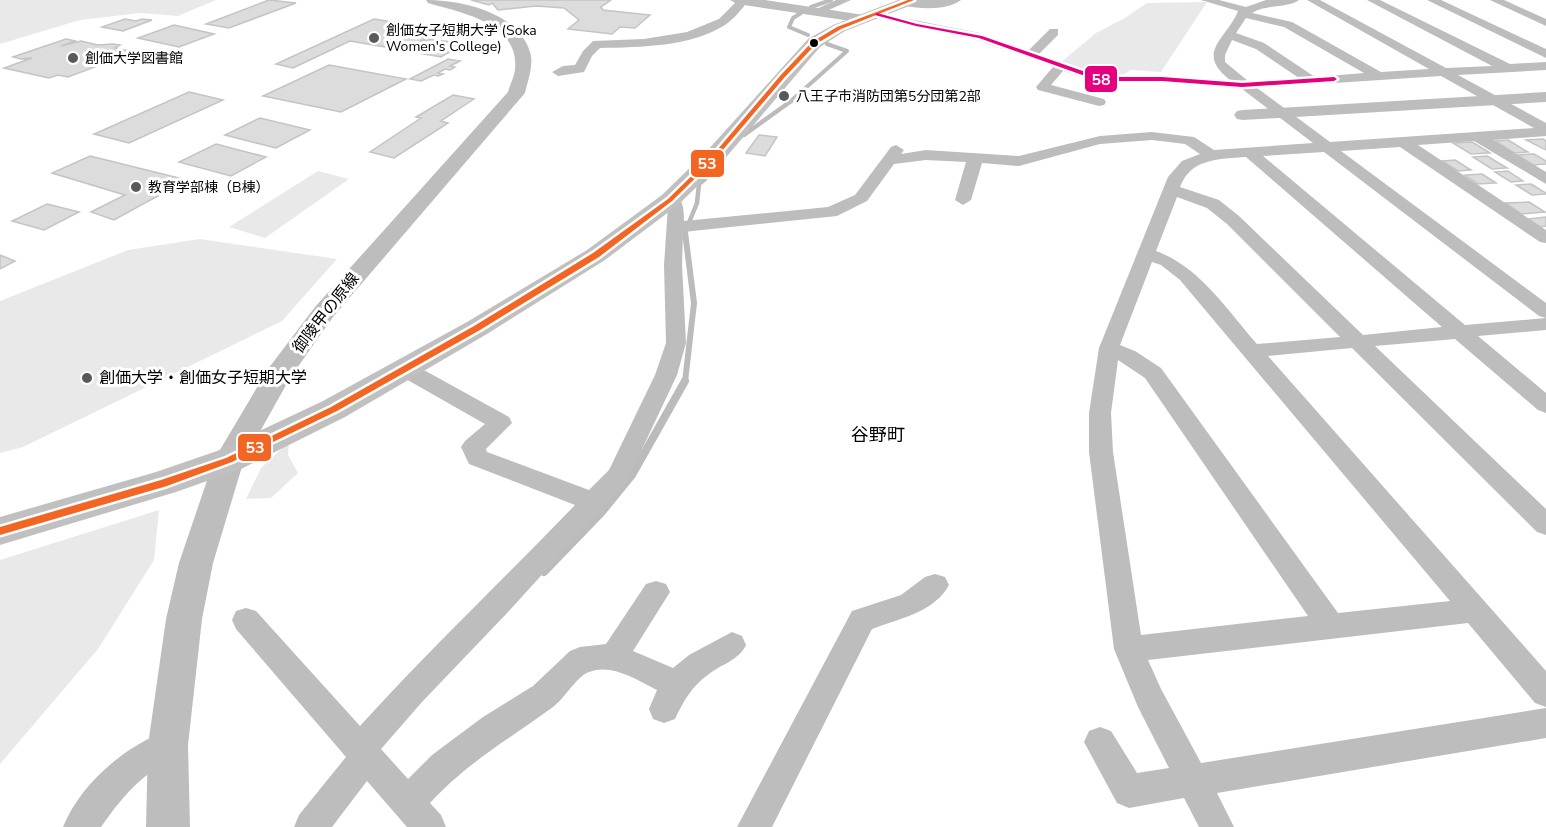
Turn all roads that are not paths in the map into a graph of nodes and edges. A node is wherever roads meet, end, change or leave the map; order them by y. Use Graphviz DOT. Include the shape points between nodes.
graph roads {
  1 [pos="433,0"];
  2 [pos="737,0"];
  3 [pos="956,0"];
  4 [pos="1206,0"];
  5 [pos="1294,0"];
  6 [pos="1312,0"];
  7 [pos="1372,0"];
  8 [pos="1432,0"];
  9 [pos="1495,0"];
  10 [pos="743,1"];
  11 [pos="908,1"];
  12 [pos="1537,5"];
  13 [pos="1509,6"];
  14 [pos="818,11"];
  15 [pos="862,11"];
  16 [pos="1243,12"];
  17 [pos="1546,22"];
  18 [pos="1054,32"];
  19 [pos="1230,35"];
  20 [pos="1546,54"];
  21 [pos="1030,56"];
  22 [pos="1060,65"];
  23 [pos="1546,66"];
  24 [pos="1508,68"];
  25 [pos="558,72"];
  26 [pos="1442,72"];
  27 [pos="1378,76"];
  28 [pos="1311,80"];
  29 [pos="1242,85"];
  30 [pos="1546,97"];
  31 [pos="1492,100"];
  32 [pos="1099,102"];
  33 [pos="1281,113"];
  34 [pos="1243,115"];
  35 [pos="1546,131"];
  36 [pos="1477,137"];
  37 [pos="1403,142"];
  38 [pos="1326,147"];
  39 [pos="1249,152"];
  40 [pos="1210,155"];
  41 [pos="975,159"];
  42 [pos="1546,179"];
  43 [pos="1171,189"];
  44 [pos="670,200"];
  45 [pos="963,200"];
  46 [pos="684,227"];
  47 [pos="1546,238"];
  48 [pos="1145,253"];
  49 [pos="1546,312"];
  50 [pos="1546,324"];
  51 [pos="1458,331"];
  52 [pos="1356,340"];
  53 [pos="1109,348"];
  54 [pos="1253,351"];
  55 [pos="405,369"];
  56 [pos="1546,405"];
  57 [pos="229,460"];
  58 [pos="595,502"];
  59 [pos="1546,525"];
  60 [pos="0,531"];
  61 [pos="934,585"];
  62 [pos="656,592"];
  63 [pos="1475,610"];
  64 [pos="246,620"];
  65 [pos="1331,626"];
  66 [pos="732,645"];
  67 [pos="1129,649"];
  68 [pos="614,656"];
  69 [pos="1546,693"];
  70 [pos="1546,723"];
  71 [pos="1100,742"];
  72 [pos="168,745"];
  73 [pos="363,753"];
  74 [pos="1192,780"];
  75 [pos="408,803"];
  76 [pos="80,827"];
  77 [pos="168,827"];
  78 [pos="311,827"];
  79 [pos="429,827"];
  80 [pos="754,827"];
  81 [pos="1217,827"];
  1 -- 57 [label="street, 御陵甲の原線" via="470,10 508,30 521,44 524,75 516,93 324,312 279,375"];
  2 -- 10 [label="street"];
  3 -- 11 [label="street" via="926,5"];
  4 -- 16 [label="street"];
  5 -- 16 [label="street" via="1261,4"];
  6 -- 26 [label="street"];
  7 -- 24 [label="street"];
  8 -- 20 [label="street"];
  9 -- 13 [label="street"];
  10 -- 14 [label="street"];
  10 -- 25 [label="street" via="721,22 681,38 597,44 579,69"];
  11 -- 15 [label="main road"];
  12 -- 13 [label="street"];
  13 -- 17 [label="street"];
  14 -- 15 [label="street"];
  14 -- 15 [label="street"];
  15 -- 21 [label="street" via="980,37"];
  15 -- 44 [label="main road" via="808,48 714,157"];
  16 -- 19 [label="street"];
  16 -- 27 [label="street" via="1288,24"];
  18 -- 21 [label="street"];
  19 -- 28 [label="street" via="1260,46"];
  19 -- 29 [label="street" via="1219,62"];
  21 -- 22 [label="street"];
  22 -- 29 [label="street" via="1099,79"];
  22 -- 32 [label="street" via="1043,87"];
  23 -- 24 [label="street"];
  24 -- 26 [label="street"];
  26 -- 27 [label="street"];
  26 -- 31 [label="street"];
  27 -- 28 [label="street"];
  28 -- 29 [label="street"];
  29 -- 33 [label="street"];
  30 -- 31 [label="street"];
  31 -- 33 [label="street"];
  31 -- 35 [label="street"];
  33 -- 34 [label="street"];
  33 -- 38 [label="street"];
  35 -- 36 [label="street"];
  36 -- 37 [label="street"];
  36 -- 42 [label="street"];
  37 -- 38 [label="street"];
  37 -- 47 [label="street"];
  38 -- 39 [label="street"];
  38 -- 49 [label="street"];
  39 -- 40 [label="street"];
  39 -- 51 [label="street"];
  40 -- 41 [label="street" via="1189,140 1152,136 1100,140 1019,162"];
  40 -- 43 [label="street" via="1182,168"];
  41 -- 45 [label="street"];
  41 -- 46 [label="street" via="892,155 861,198 831,212"];
  43 -- 48 [label="street"];
  43 -- 52 [label="street" via="1222,210"];
  44 -- 46 [label="street" via="676,205"];
  44 -- 55 [label="main road" via="596,255"];
  46 -- 58 [label="street" via="673,265 676,343 666,375 618,475"];
  48 -- 53 [label="street"];
  48 -- 54 [label="street" via="1167,261 1187,276"];
  50 -- 51 [label="street"];
  51 -- 52 [label="street"];
  51 -- 56 [label="street"];
  52 -- 54 [label="street"];
  52 -- 59 [label="street"];
  53 -- 65 [label="street" via="1153,373"];
  53 -- 67 [label="street" via="1100,412 1101,452"];
  54 -- 63 [label="street"];
  55 -- 57 [label="main road"];
  55 -- 58 [label="street" via="501,423 473,447 477,458"];
  57 -- 60 [label="main road"];
  57 -- 72 [label="street, 御陵甲の原線" via="186,608"];
  58 -- 73 [label="street" via="411,692"];
  61 -- 80 [label="street" via="911,603 862,620"];
  62 -- 68 [label="street"];
  63 -- 65 [label="street"];
  63 -- 69 [label="street"];
  64 -- 73 [label="street"];
  65 -- 67 [label="street"];
  66 -- 68 [label="street" via="699,664 670,696"];
  67 -- 74 [label="street"];
  68 -- 75 [label="street" via="580,660 544,696 443,766"];
  70 -- 74 [label="street"];
  71 -- 74 [label="street" via="1129,791"];
  72 -- 76 [label="street" via="131,767"];
  72 -- 77 [label="street, 御陵甲の原線"];
  73 -- 75 [label="street"];
  73 -- 78 [label="street"];
  74 -- 81 [label="street"];
  75 -- 79 [label="street"];
}
